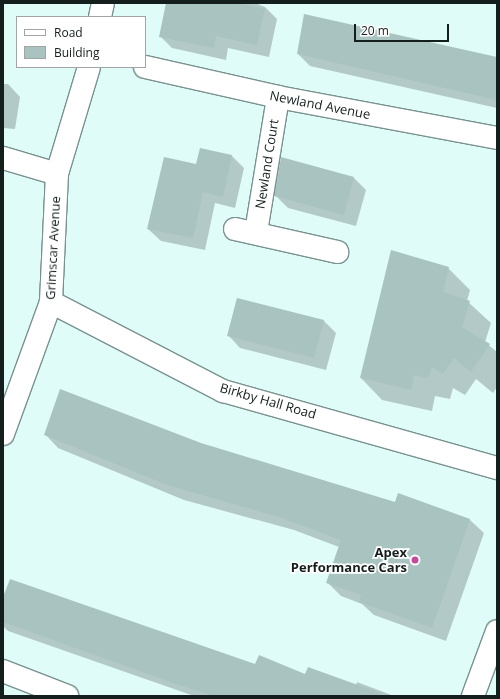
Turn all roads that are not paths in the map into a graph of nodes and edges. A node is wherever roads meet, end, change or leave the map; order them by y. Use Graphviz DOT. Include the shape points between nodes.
graph roads {
  1 [pos="103,3"];
  2 [pos="100,16"];
  3 [pos="146,67"];
  4 [pos="89,68"];
  5 [pos="278,97"];
  6 [pos="497,138"];
  7 [pos="3,158"];
  8 [pos="57,174"];
  9 [pos="337,252"];
  10 [pos="52,302"];
  11 [pos="3,434"];
  12 [pos="497,468"];
  13 [pos="497,631"];
  14 [pos="3,671"];
  15 [pos="67,696"];
  16 [pos="473,696"];
  1 -- 2 [label="street"];
  3 -- 5 [label="street, Newland Avenue"];
  4 -- 8 [label="street, Grimscar Avenue"];
  5 -- 6 [label="street, Newland Avenue"];
  5 -- 9 [label="street, Newland Court" via="245,230"];
  7 -- 8 [label="street"];
  8 -- 10 [label="street, Grimscar Avenue"];
  10 -- 11 [label="street, Grimscar Avenue"];
  10 -- 12 [label="street, Birkby Hall Road" via="223,391"];
  13 -- 16 [label="street"];
  14 -- 15 [label="street"];
}
